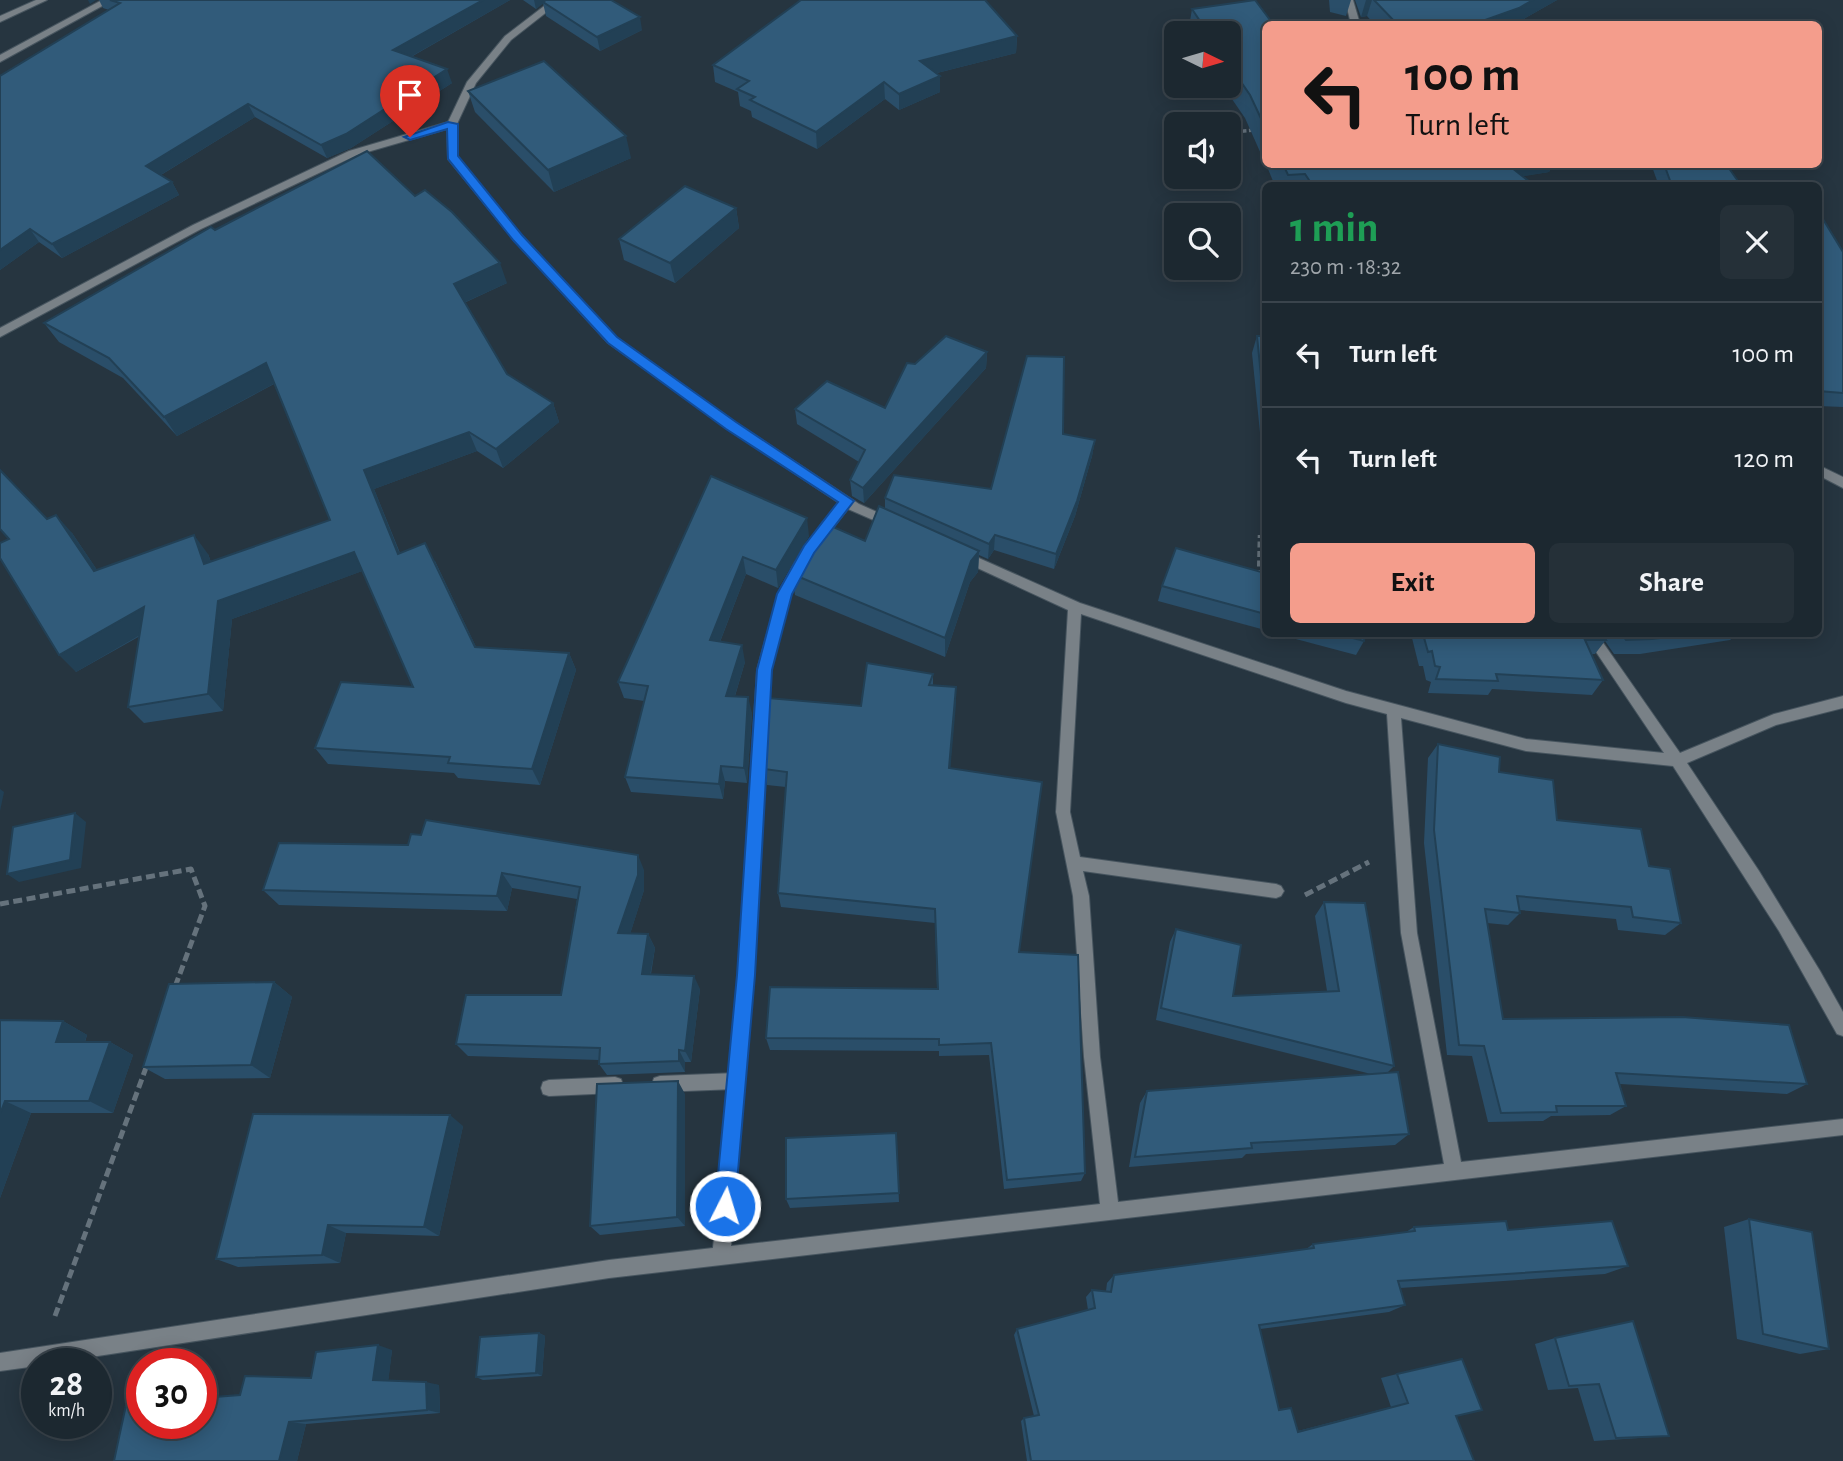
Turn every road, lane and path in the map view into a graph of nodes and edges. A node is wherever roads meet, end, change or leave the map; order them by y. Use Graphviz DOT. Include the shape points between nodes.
graph roads {
  1 [pos="43,0"];
  2 [pos="109,0"];
  3 [pos="558,0"];
  4 [pos="1349,0"];
  5 [pos="0,19"];
  6 [pos="1355,21"];
  7 [pos="0,59"];
  8 [pos="452,124"];
  9 [pos="1262,129"];
  10 [pos="1241,131"];
  11 [pos="0,333"];
  12 [pos="1822,471"];
  13 [pos="1843,483"];
  14 [pos="847,501"];
  15 [pos="904,529"];
  16 [pos="1260,535"];
  17 [pos="953,551"];
  18 [pos="1259,588"];
  19 [pos="1076,607"];
  20 [pos="1592,637"];
  21 [pos="1843,702"];
  22 [pos="1394,710"];
  23 [pos="1678,760"];
  24 [pos="1403,831"];
  25 [pos="1074,863"];
  26 [pos="1276,891"];
  27 [pos="0,904"];
  28 [pos="172,996"];
  29 [pos="1843,1028"];
  30 [pos="149,1061"];
  31 [pos="736,1081"];
  32 [pos="549,1088"];
  33 [pos="1843,1127"];
  34 [pos="1454,1172"];
  35 [pos="1110,1211"];
  36 [pos="721,1256"];
  37 [pos="43,1348"];
  38 [pos="92,1348"];
  39 [pos="21,1359"];
  40 [pos="0,1362"];
  1 -- 5 [label="street"];
  2 -- 7 [label="street"];
  3 -- 8 [label="street" via="508,38 472,82"];
  4 -- 6 [label="street"];
  8 -- 11 [label="street" via="353,153 197,227"];
  8 -- 14 [label="street" via="452,157 518,238 612,340"];
  9 -- 10 [label="path"];
  12 -- 13 [label="street"];
  14 -- 15 [label="street"];
  14 -- 31 [label="street" via="809,550 785,594 764,670"];
  16 -- 18 [label="path"];
  17 -- 19 [label="street"];
  19 -- 22 [label="street"];
  19 -- 25 [label="street" via="1063,812"];
  20 -- 23 [label="street"];
  21 -- 23 [label="street" via="1774,719"];
  22 -- 23 [label="street" via="1526,745"];
  22 -- 24 [label="street"];
  23 -- 29 [label="street" via="1794,940"];
  24 -- 26 [label="path" via="1375,859 1307,895"];
  24 -- 34 [label="street" via="1409,933"];
  25 -- 26 [label="street"];
  25 -- 35 [label="street" via="1082,896 1092,1057"];
  27 -- 28 [label="path" via="191,869 205,906"];
  30 -- 37 [label="path"];
  31 -- 32 [label="street"];
  31 -- 36 [label="street"];
  33 -- 34 [label="street"];
  34 -- 35 [label="street"];
  35 -- 36 [label="street"];
  36 -- 38 [label="street"];
  39 -- 40 [label="street"];
}
